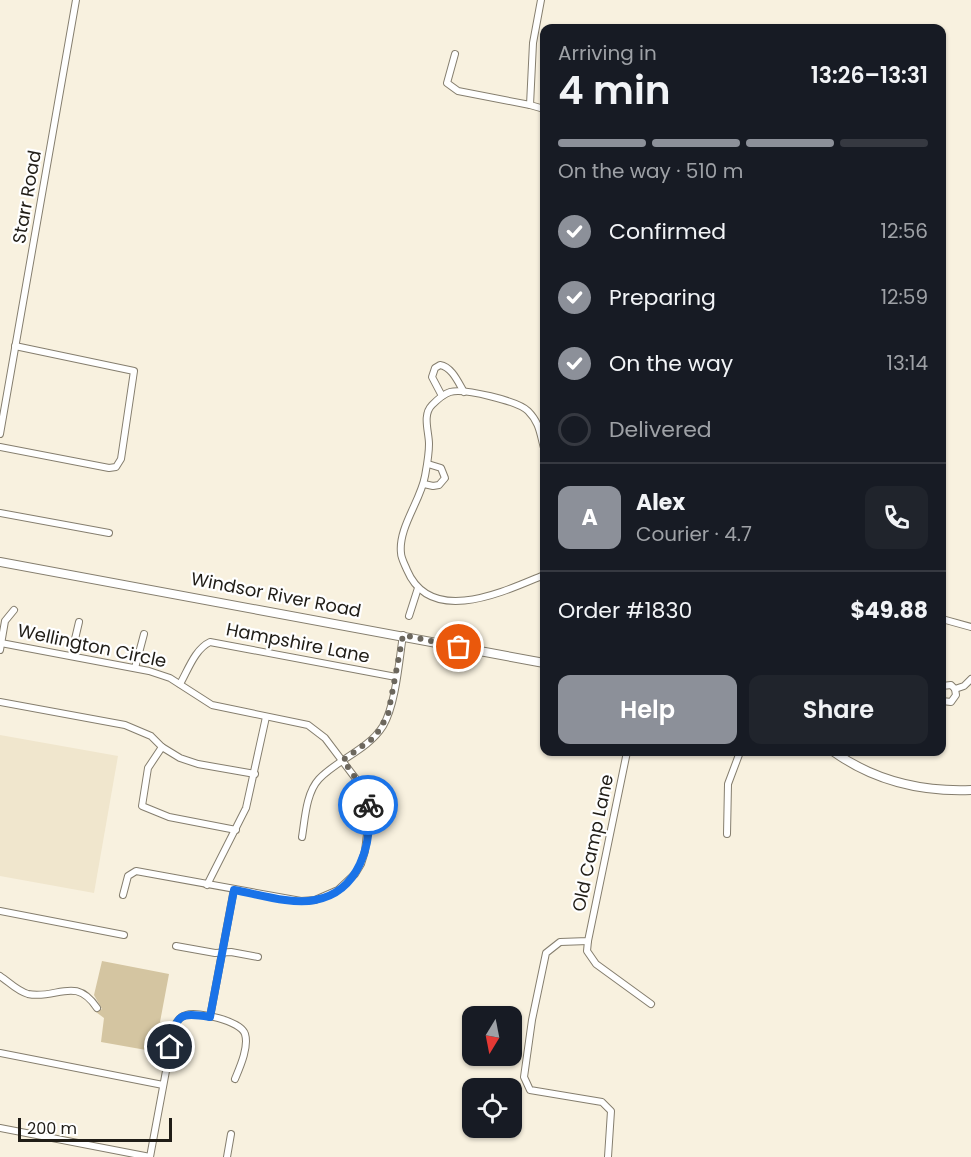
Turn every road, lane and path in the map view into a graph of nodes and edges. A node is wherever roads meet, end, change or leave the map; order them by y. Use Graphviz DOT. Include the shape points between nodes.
graph roads {
  1 [pos="76,0"];
  2 [pos="541,0"];
  3 [pos="455,54"];
  4 [pos="530,105"];
  5 [pos="540,108"];
  6 [pos="15,346"];
  7 [pos="464,392"];
  8 [pos="442,396"];
  9 [pos="2,403"];
  10 [pos="540,425"];
  11 [pos="0,434"];
  12 [pos="0,447"];
  13 [pos="428,464"];
  14 [pos="424,484"];
  15 [pos="0,513"];
  16 [pos="109,533"];
  17 [pos="0,562"];
  18 [pos="540,577"];
  19 [pos="418,588"];
  20 [pos="14,610"];
  21 [pos="409,616"];
  22 [pos="946,620"];
  23 [pos="79,622"];
  24 [pos="971,627"];
  25 [pos="144,634"];
  26 [pos="403,635"];
  27 [pos="1,643"];
  28 [pos="0,650"];
  29 [pos="71,656"];
  30 [pos="540,662"];
  31 [pos="135,668"];
  32 [pos="396,677"];
  33 [pos="971,679"];
  34 [pos="180,684"];
  35 [pos="946,685"];
  36 [pos="967,687"];
  37 [pos="955,689"];
  38 [pos="0,702"];
  39 [pos="946,702"];
  40 [pos="266,717"];
  41 [pos="162,747"];
  42 [pos="626,756"];
  43 [pos="738,756"];
  44 [pos="841,756"];
  45 [pos="343,760"];
  46 [pos="255,774"];
  47 [pos="971,790"];
  48 [pos="236,830"];
  49 [pos="727,834"];
  50 [pos="302,837"];
  51 [pos="207,885"];
  52 [pos="234,890"];
  53 [pos="123,895"];
  54 [pos="0,911"];
  55 [pos="123,935"];
  56 [pos="588,941"];
  57 [pos="176,946"];
  58 [pos="222,952"];
  59 [pos="258,957"];
  60 [pos="0,976"];
  61 [pos="651,1004"];
  62 [pos="97,1008"];
  63 [pos="210,1017"];
  64 [pos="0,1053"];
  65 [pos="235,1079"];
  66 [pos="163,1085"];
  67 [pos="0,1128"];
  68 [pos="231,1134"];
  69 [pos="150,1157"];
  70 [pos="227,1157"];
  71 [pos="608,1157"];
  1 -- 6 [label="street, Starr Road"];
  2 -- 4 [label="street" via="533,43"];
  3 -- 4 [label="street" via="447,83 458,91"];
  4 -- 5 [label="street"];
  6 -- 9 [label="street, Starr Road"];
  6 -- 12 [label="street" via="134,371 121,459 116,467 109,468"];
  7 -- 8 [label="street" via="452,391"];
  7 -- 8 [label="street" via="452,372 440,365 432,377"];
  7 -- 10 [label="street" via="508,400 528,410"];
  8 -- 13 [label="street" via="429,407 426,420"];
  9 -- 11 [label="street, Starr Road"];
  13 -- 14 [label="street"];
  13 -- 14 [label="street" via="441,468 445,478 439,485"];
  14 -- 19 [label="street" via="410,516 401,554"];
  15 -- 16 [label="street"];
  17 -- 26 [label="main road, Windsor River Road"];
  18 -- 19 [label="street" via="490,597 453,602"];
  19 -- 21 [label="street"];
  20 -- 27 [label="street" via="5,621"];
  22 -- 24 [label="street"];
  23 -- 29 [label="street"];
  25 -- 31 [label="street"];
  26 -- 30 [label="main road, Windsor River Road"];
  26 -- 32 [label="street"];
  27 -- 28 [label="street"];
  27 -- 29 [label="street, Wellington Circle"];
  29 -- 31 [label="street, Wellington Circle"];
  31 -- 34 [label="street, Wellington Circle"];
  32 -- 34 [label="street, Hampshire Lane" via="210,642 199,650"];
  32 -- 45 [label="street" via="392,704 383,726 375,737"];
  33 -- 36 [label="street"];
  34 -- 40 [label="street, Wellington Circle" via="212,705"];
  35 -- 37 [label="street"];
  36 -- 37 [label="street"];
  37 -- 39 [label="street" via="953,700"];
  38 -- 41 [label="street" via="124,724 151,736"];
  40 -- 45 [label="street, Wellington Circle" via="308,725"];
  40 -- 46 [label="street"];
  41 -- 46 [label="street" via="189,761"];
  41 -- 48 [label="street" via="148,768 142,806 169,818"];
  42 -- 56 [label="street, Old Camp Lane"];
  43 -- 49 [label="street" via="728,784"];
  44 -- 47 [label="main road" via="867,771 906,785"];
  45 -- 50 [label="street" via="318,780 310,796"];
  45 -- 52 [label="street, Wellington Circle" via="359,783 368,806 365,851 355,874 338,890 315,900 295,901"];
  46 -- 48 [label="street"];
  48 -- 51 [label="street"];
  51 -- 52 [label="street, Wellington Circle"];
  51 -- 53 [label="street, Wellington Circle" via="136,871 128,876"];
  52 -- 58 [label="street"];
  54 -- 55 [label="street"];
  56 -- 61 [label="street" via="587,951 596,964"];
  56 -- 71 [label="street" via="560,942 546,953 524,1077 530,1090 602,1102 611,1111"];
  57 -- 58 [label="street"];
  58 -- 59 [label="street"];
  58 -- 63 [label="street"];
  60 -- 62 [label="street" via="27,994 76,991 90,998"];
  63 -- 65 [label="street" via="237,1024 245,1034"];
  63 -- 66 [label="street" via="185,1015 176,1023"];
  64 -- 66 [label="street"];
  66 -- 69 [label="street"];
  67 -- 69 [label="street"];
  68 -- 70 [label="street"];
}
